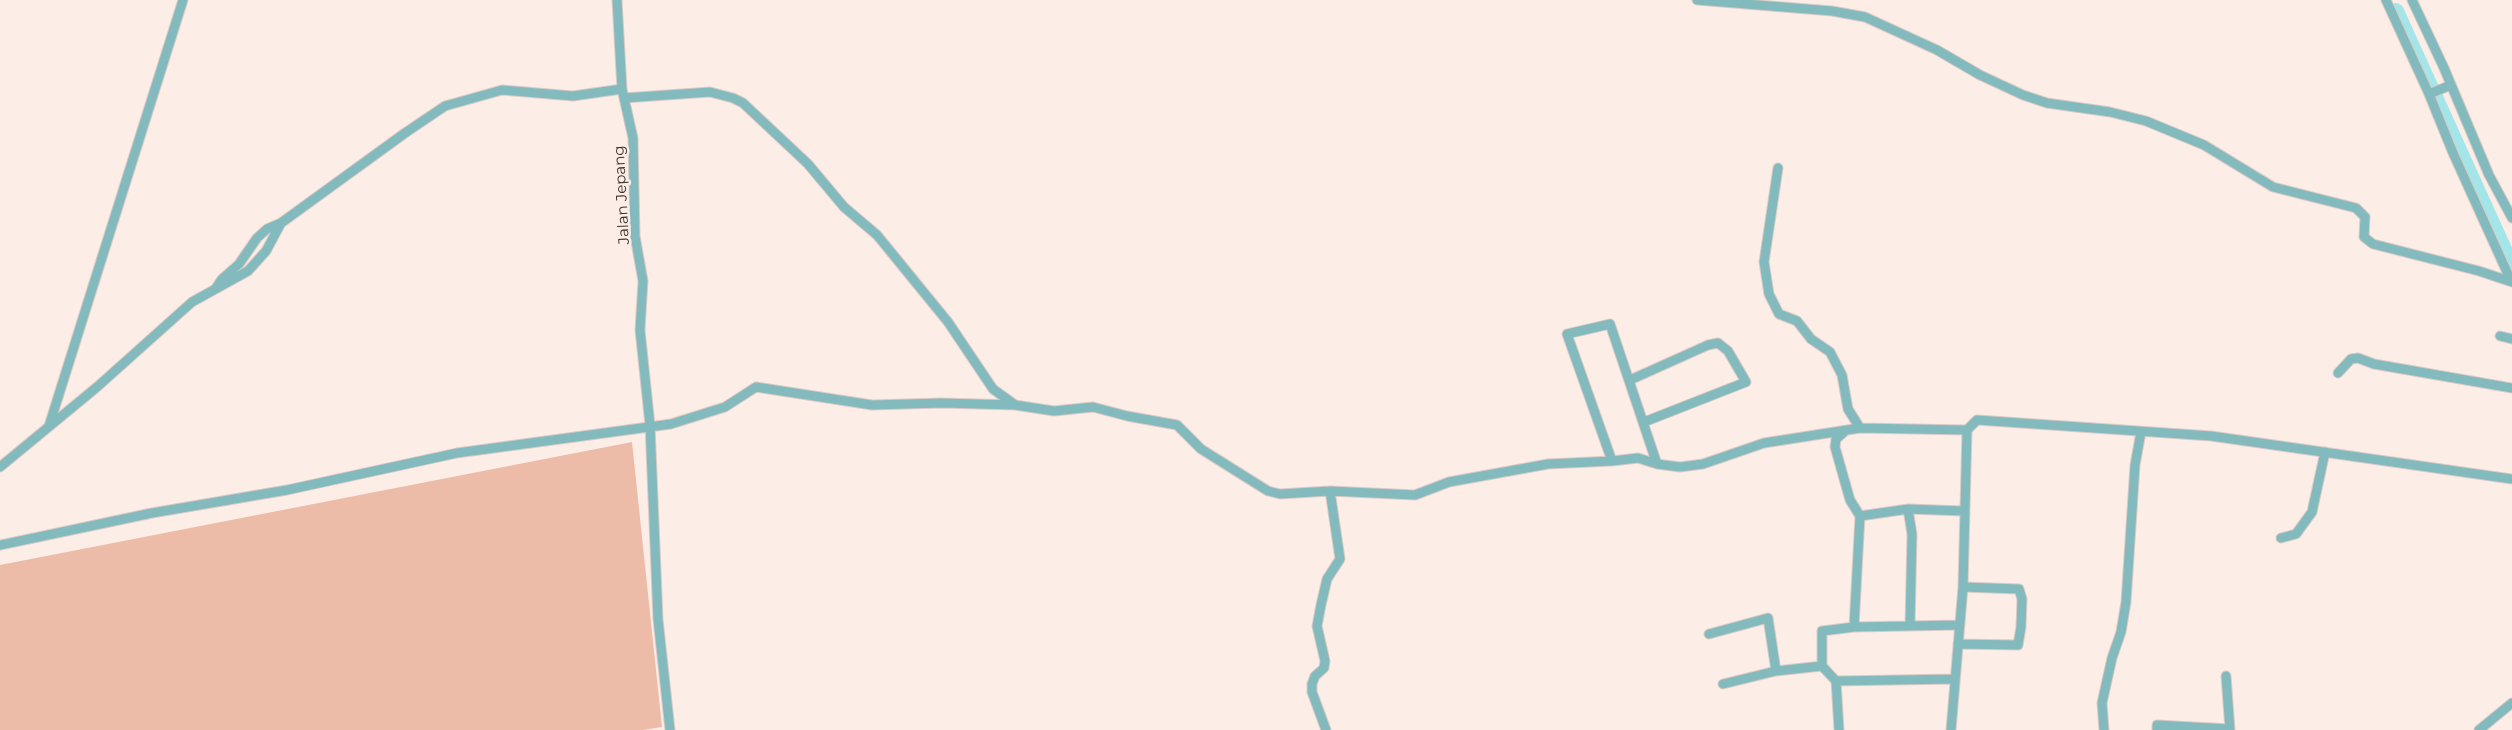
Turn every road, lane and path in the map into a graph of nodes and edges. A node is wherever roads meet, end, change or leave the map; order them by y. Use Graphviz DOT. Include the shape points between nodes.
graph roads {
  1 [pos="183,0"];
  2 [pos="616,0"];
  3 [pos="1697,0"];
  4 [pos="2386,0"];
  5 [pos="2412,0"];
  6 [pos="2440,90"];
  7 [pos="623,94"];
  8 [pos="1778,168"];
  9 [pos="2512,218"];
  10 [pos="281,223"];
  11 [pos="2512,281"];
  12 [pos="216,288"];
  13 [pos="2500,336"];
  14 [pos="2512,339"];
  15 [pos="2338,373"];
  16 [pos="1630,380"];
  17 [pos="2512,388"];
  18 [pos="1015,405"];
  19 [pos="1644,422"];
  20 [pos="650,425"];
  21 [pos="49,426"];
  22 [pos="1860,428"];
  23 [pos="1966,430"];
  24 [pos="1844,432"];
  25 [pos="2141,432"];
  26 [pos="2325,452"];
  27 [pos="1612,461"];
  28 [pos="1657,464"];
  29 [pos="0,467"];
  30 [pos="2512,479"];
  31 [pos="1330,491"];
  32 [pos="1908,509"];
  33 [pos="1964,511"];
  34 [pos="1860,516"];
  35 [pos="2280,538"];
  36 [pos="0,544"];
  37 [pos="1962,587"];
  38 [pos="1910,625"];
  39 [pos="1960,625"];
  40 [pos="1854,627"];
  41 [pos="1709,634"];
  42 [pos="1958,644"];
  43 [pos="1822,666"];
  44 [pos="1776,671"];
  45 [pos="2226,676"];
  46 [pos="1955,679"];
  47 [pos="1836,681"];
  48 [pos="1723,684"];
  49 [pos="2512,703"];
  50 [pos="2230,729"];
  51 [pos="670,730"];
  52 [pos="1326,730"];
  53 [pos="1839,730"];
  54 [pos="1951,730"];
  55 [pos="2104,730"];
  56 [pos="2157,730"];
  57 [pos="2479,730"];
  1 -- 21 [label="street"];
  2 -- 7 [label="street, Jalan Jepang"];
  3 -- 11 [label="street" via="1832,11 1864,17 2022,95 2146,122 2204,145 2273,187 2356,208 2365,217 2364,236 2373,244"];
  4 -- 6 [label="street"];
  5 -- 6 [label="street"];
  6 -- 9 [label="street"];
  6 -- 11 [label="street" via="2453,153"];
  7 -- 10 [label="street" via="573,96 502,90 445,106"];
  7 -- 18 [label="street" via="710,92 743,103 808,164 844,207 877,234 970,352 993,389"];
  7 -- 20 [label="street, Jalan Jepang" via="633,138 635,236 643,281 640,330"];
  8 -- 22 [label="street" via="1764,262 1769,294 1779,314 1798,321 1811,339 1830,352 1842,375 1848,409"];
  10 -- 12 [label="street" via="256,238 239,264"];
  10 -- 12 [label="street" via="266,251 248,271"];
  12 -- 21 [label="street" via="192,302"];
  13 -- 14 [label="street"];
  15 -- 17 [label="street" via="2351,359 2358,358 2374,364"];
  16 -- 19 [label="street"];
  16 -- 19 [label="street" via="1718,343 1728,351 1746,382"];
  16 -- 27 [label="street" via="1610,324 1567,334"];
  18 -- 20 [label="street" via="872,404 756,386 725,407 670,424"];
  18 -- 31 [label="street" via="1054,411 1093,407 1177,425 1201,449 1268,490 1280,494"];
  19 -- 28 [label="street"];
  20 -- 36 [label="street" via="457,454"];
  20 -- 51 [label="street, Jalan Jepang" via="658,620"];
  21 -- 29 [label="street"];
  22 -- 23 [label="street"];
  22 -- 24 [label="street"];
  23 -- 25 [label="street" via="1977,420 1986,420"];
  23 -- 33 [label="street"];
  24 -- 28 [label="street" via="1764,444 1702,464 1680,467"];
  24 -- 34 [label="street" via="1836,439 1835,447 1850,500"];
  25 -- 26 [label="street" via="2211,436"];
  25 -- 55 [label="street" via="2135,465 2126,602 2102,703"];
  26 -- 30 [label="street"];
  26 -- 35 [label="street" via="2312,512 2296,534"];
  27 -- 28 [label="street" via="1638,458"];
  27 -- 31 [label="street" via="1548,464 1449,482 1415,495"];
  31 -- 52 [label="street" via="1340,558 1327,579 1317,626 1324,668 1312,684"];
  32 -- 33 [label="street"];
  32 -- 34 [label="street"];
  32 -- 38 [label="street" via="1912,534"];
  33 -- 37 [label="street"];
  34 -- 40 [label="street"];
  37 -- 39 [label="street"];
  37 -- 42 [label="street" via="2019,589 2022,598 2021,627 2018,645"];
  38 -- 39 [label="street"];
  38 -- 40 [label="street"];
  39 -- 42 [label="street"];
  40 -- 43 [label="street" via="1822,631"];
  41 -- 44 [label="street" via="1768,618"];
  42 -- 46 [label="street"];
  43 -- 44 [label="street"];
  43 -- 47 [label="street"];
  44 -- 48 [label="street"];
  45 -- 50 [label="street"];
  46 -- 47 [label="street"];
  46 -- 54 [label="street"];
  47 -- 53 [label="street"];
  49 -- 57 [label="street"];
  50 -- 56 [label="street" via="2157,725"];
}
